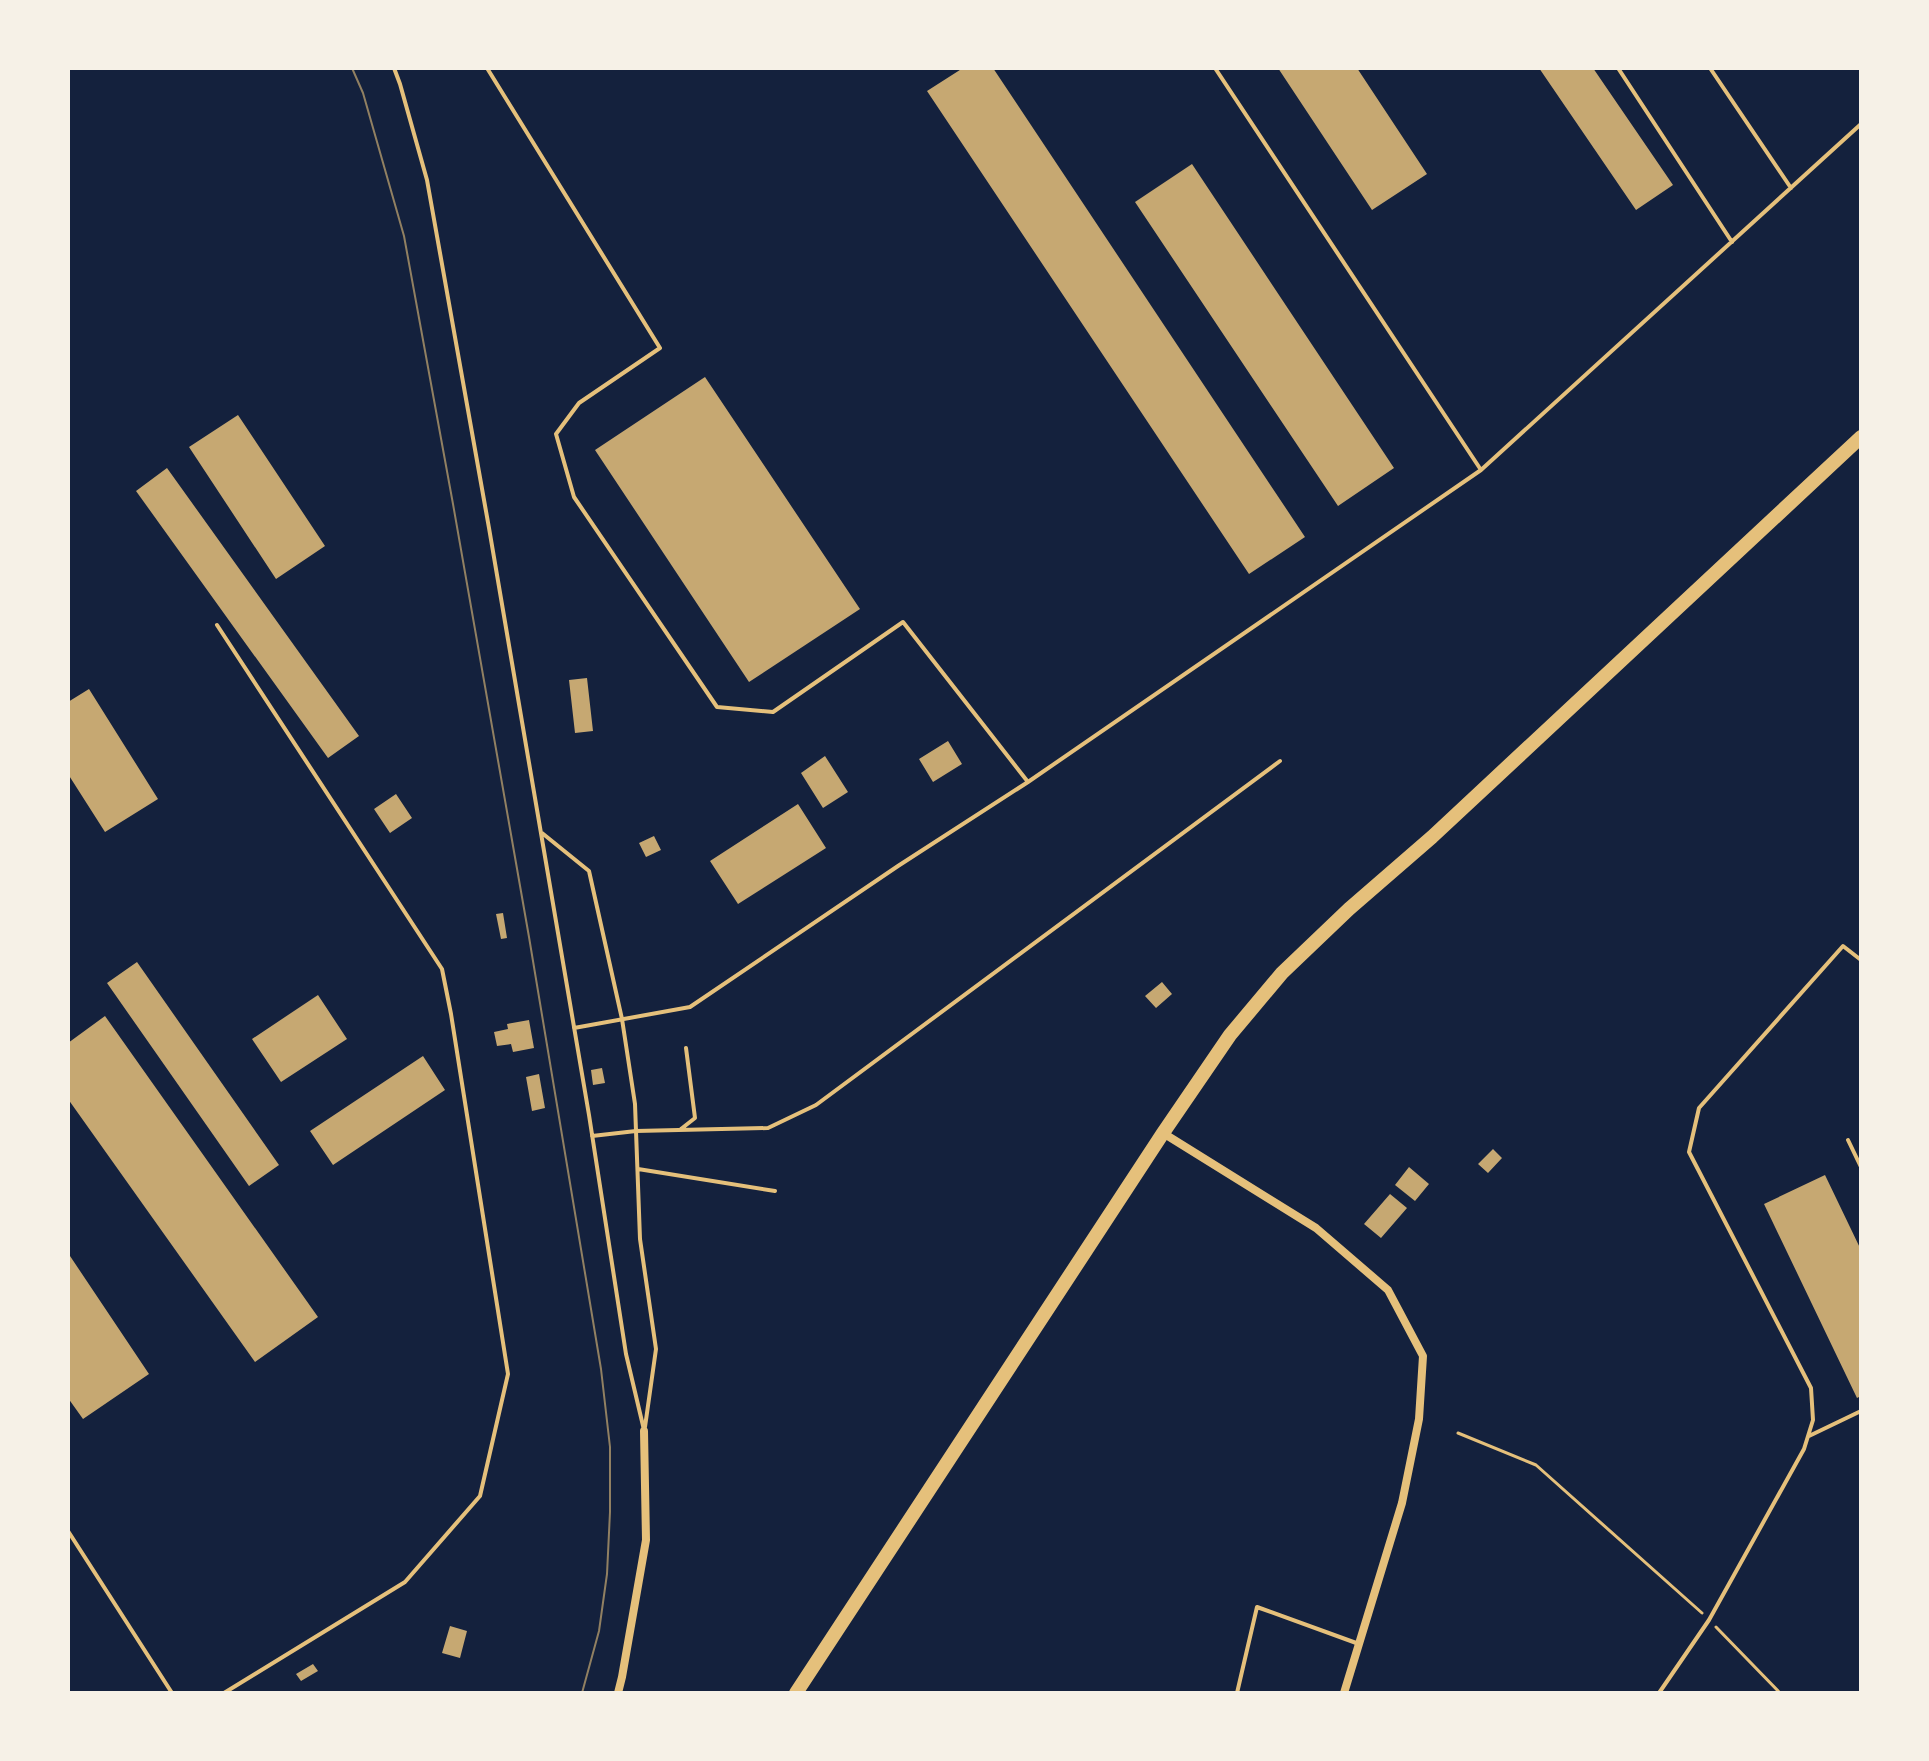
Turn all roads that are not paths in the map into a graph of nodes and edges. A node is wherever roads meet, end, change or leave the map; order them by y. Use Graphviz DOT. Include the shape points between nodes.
graph roads {
  1 [pos="394,68"];
  2 [pos="487,68"];
  3 [pos="1215,68"];
  4 [pos="1618,68"];
  5 [pos="1710,68"];
  6 [pos="1861,124"];
  7 [pos="1791,188"];
  8 [pos="1732,242"];
  9 [pos="1861,437"];
  10 [pos="1481,470"];
  11 [pos="217,625"];
  12 [pos="1280,761"];
  13 [pos="1028,782"];
  14 [pos="540,831"];
  15 [pos="1861,960"];
  16 [pos="622,1019"];
  17 [pos="574,1028"];
  18 [pos="686,1048"];
  19 [pos="680,1130"];
  20 [pos="636,1131"];
  21 [pos="1163,1133"];
  22 [pos="592,1136"];
  23 [pos="1848,1140"];
  24 [pos="1861,1167"];
  25 [pos="638,1169"];
  26 [pos="775,1191"];
  27 [pos="1861,1411"];
  28 [pos="644,1431"];
  29 [pos="1808,1437"];
  30 [pos="68,1531"];
  31 [pos="1359,1644"];
  32 [pos="172,1693"];
  33 [pos="224,1693"];
  34 [pos="618,1693"];
  35 [pos="796,1693"];
  36 [pos="1237,1693"];
  37 [pos="1344,1693"];
  38 [pos="1659,1693"];
  1 -- 14 [label="lane" via="427,180"];
  2 -- 13 [label="lane" via="660,348 579,403 556,434 574,497 717,707 773,712 903,622"];
  3 -- 10 [label="lane"];
  4 -- 8 [label="lane"];
  5 -- 7 [label="lane"];
  6 -- 7 [label="lane"];
  7 -- 8 [label="lane"];
  8 -- 10 [label="lane"];
  9 -- 21 [label="main road" via="1282,973 1230,1035"];
  10 -- 13 [label="lane"];
  11 -- 33 [label="lane" via="442,969 508,1374 480,1496 405,1582"];
  12 -- 19 [label="lane" via="816,1105 768,1128"];
  13 -- 16 [label="lane" via="690,1007"];
  14 -- 16 [label="lane" via="589,871"];
  14 -- 17 [label="lane"];
  15 -- 29 [label="lane" via="1843,946 1699,1108 1689,1152 1811,1388"];
  16 -- 17 [label="lane"];
  16 -- 20 [label="lane"];
  17 -- 22 [label="lane"];
  18 -- 19 [label="lane" via="695,1118"];
  19 -- 20 [label="lane"];
  20 -- 22 [label="lane"];
  20 -- 25 [label="lane"];
  21 -- 31 [label="street" via="1316,1228 1388,1290 1423,1356 1419,1419 1402,1503"];
  21 -- 35 [label="main road"];
  22 -- 28 [label="lane" via="626,1354"];
  23 -- 24 [label="lane"];
  25 -- 26 [label="lane"];
  25 -- 28 [label="lane" via="640,1239 656,1349"];
  27 -- 29 [label="lane"];
  28 -- 34 [label="street" via="646,1540"];
  29 -- 38 [label="lane" via="1709,1620"];
  30 -- 32 [label="lane"];
  31 -- 36 [label="lane" via="1257,1607"];
  31 -- 37 [label="street"];
}
